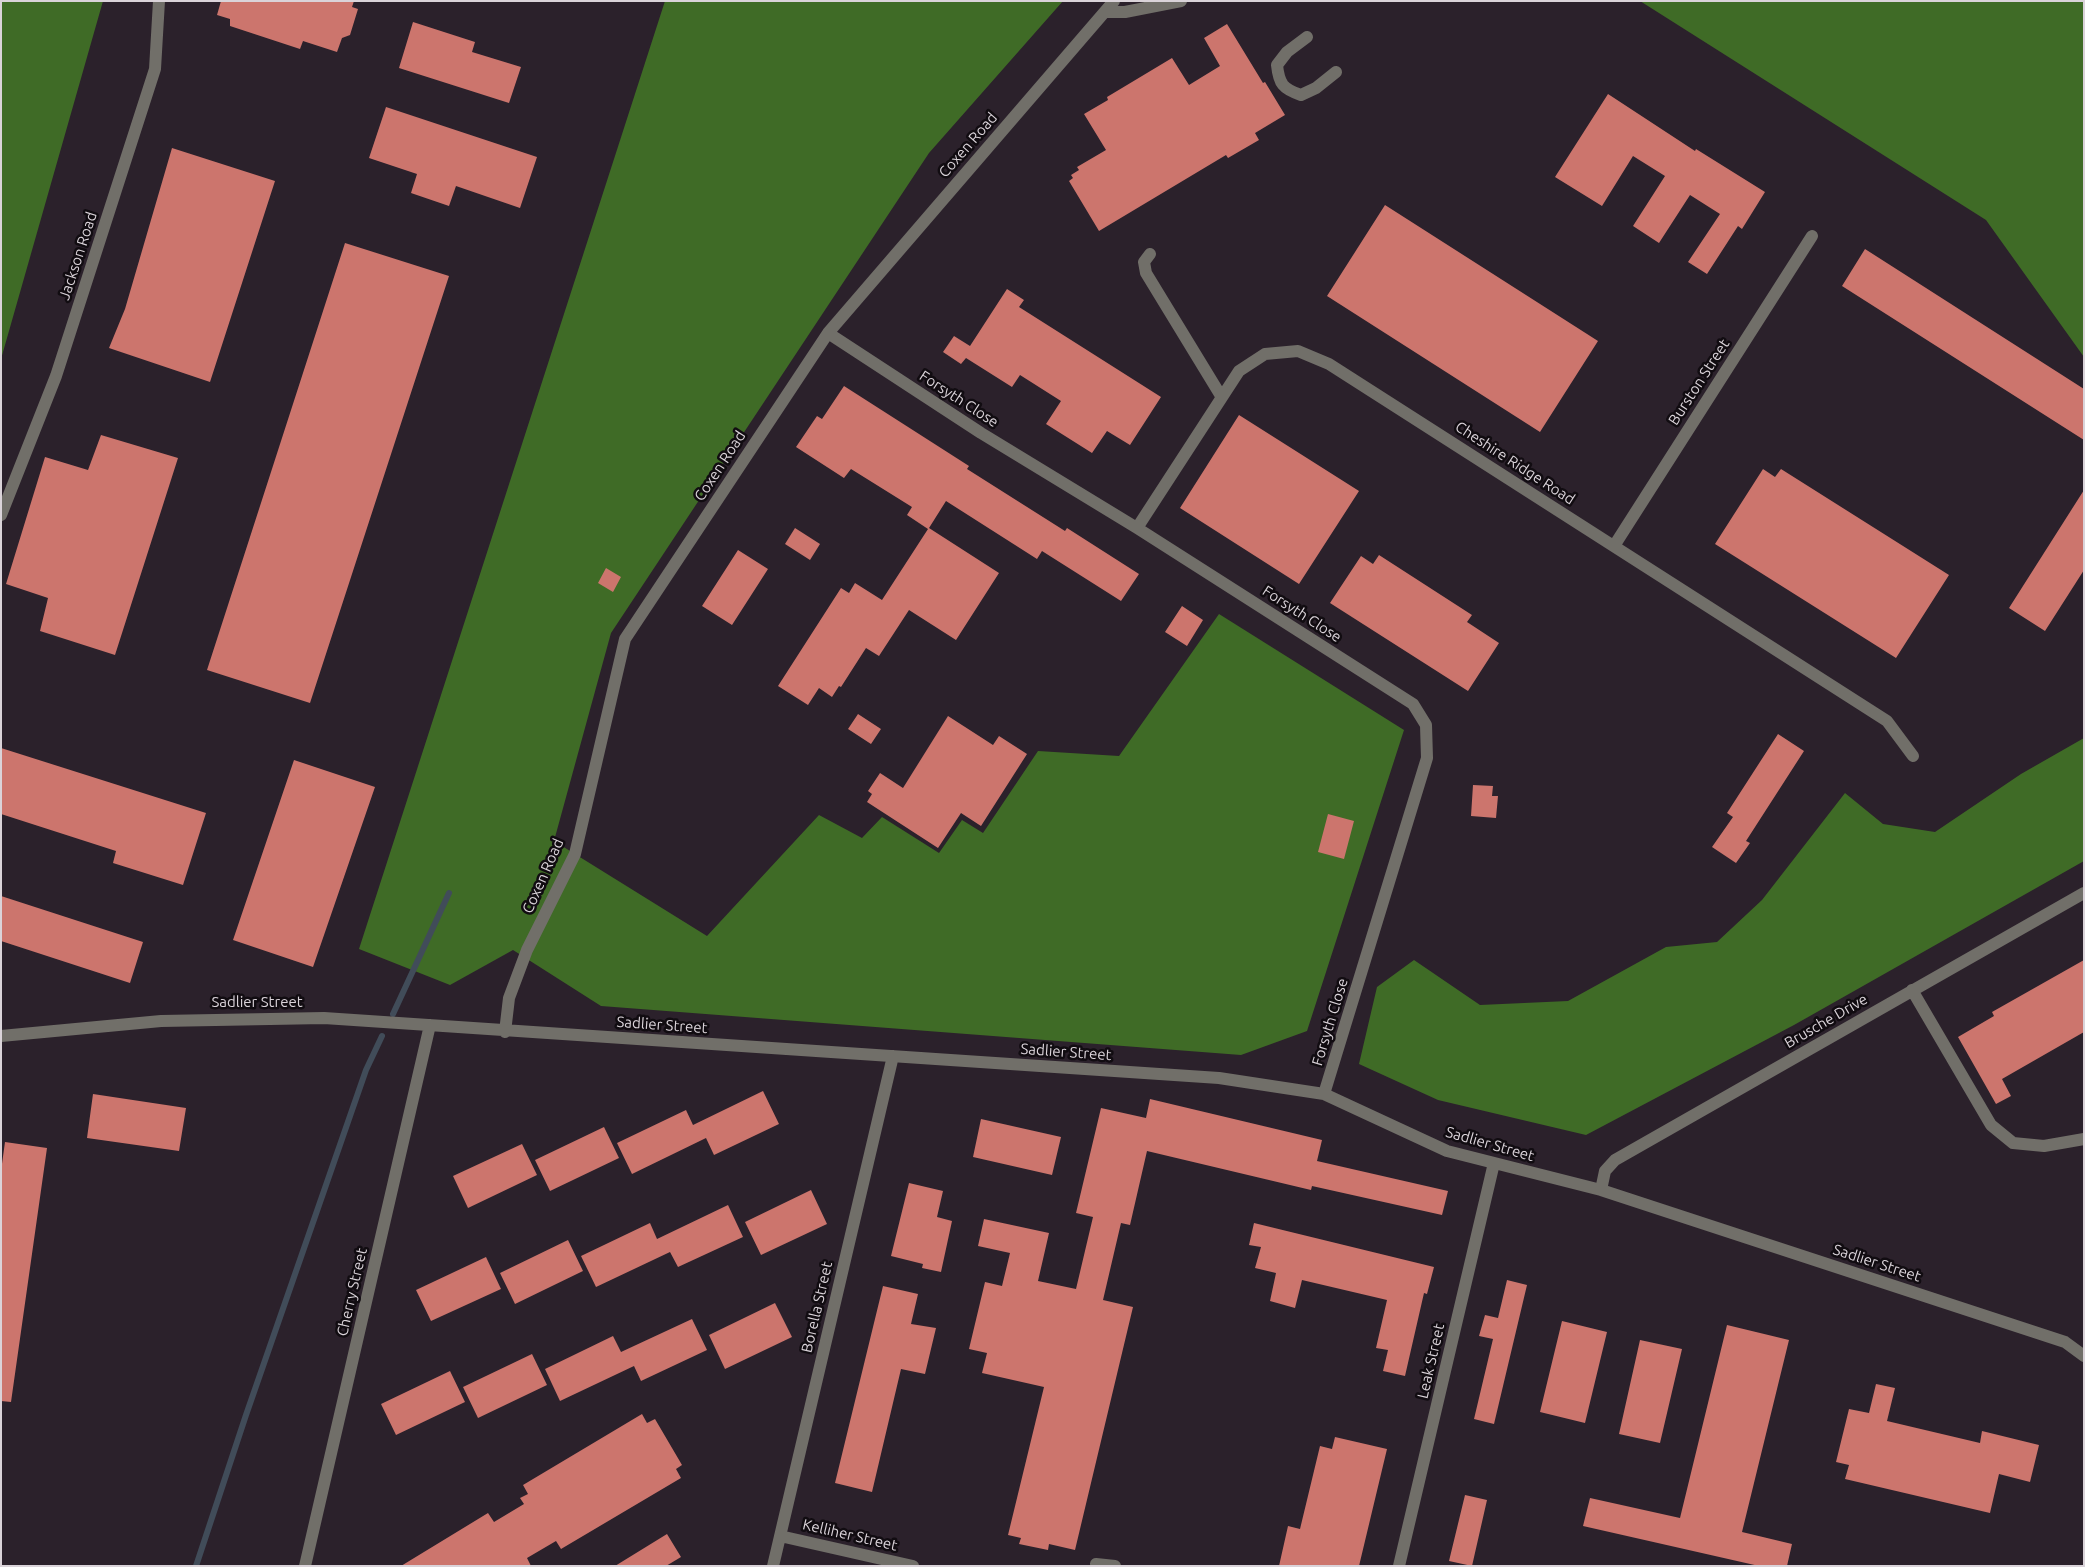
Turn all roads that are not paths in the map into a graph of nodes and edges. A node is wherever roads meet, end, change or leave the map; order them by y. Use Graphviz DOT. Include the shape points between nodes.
graph roads {
  1 [pos="159,1"];
  2 [pos="1114,1"];
  3 [pos="1181,1"];
  4 [pos="1105,12"];
  5 [pos="1308,37"];
  6 [pos="1336,72"];
  7 [pos="1812,236"];
  8 [pos="1150,254"];
  9 [pos="828,333"];
  10 [pos="1222,396"];
  11 [pos="1,515"];
  12 [pos="1137,528"];
  13 [pos="1614,546"];
  14 [pos="1913,756"];
  15 [pos="2084,893"];
  16 [pos="1912,990"];
  17 [pos="430,1025"];
  18 [pos="505,1032"];
  19 [pos="1,1036"];
  20 [pos="893,1056"];
  21 [pos="1324,1094"];
  22 [pos="2084,1139"];
  23 [pos="1494,1163"];
  24 [pos="1601,1190"];
  25 [pos="2084,1356"];
  26 [pos="780,1536"];
  27 [pos="1096,1564"];
  28 [pos="306,1566"];
  29 [pos="773,1566"];
  30 [pos="913,1566"];
  31 [pos="1115,1566"];
  32 [pos="1398,1566"];
  1 -- 11 [label="lane, Jackson Road" via="156,69 56,376"];
  2 -- 4 [label="lane, Coxen Road"];
  3 -- 4 [label="lane" via="1125,12"];
  4 -- 9 [label="lane, Coxen Road"];
  5 -- 6 [label="lane" via="1287,52 1277,65 1278,79 1288,91 1302,95"];
  7 -- 13 [label="lane, Burston Street"];
  8 -- 10 [label="lane" via="1144,262 1146,273"];
  9 -- 12 [label="lane, Forsyth Close" via="981,433"];
  9 -- 18 [label="lane, Coxen Road" via="625,639 575,854 524,958 509,998"];
  10 -- 12 [label="lane, Cheshire Ridge Road"];
  10 -- 13 [label="lane, Cheshire Ridge Road" via="1239,371 1265,354 1298,351 1329,364"];
  12 -- 21 [label="lane, Forsyth Close" via="1413,704 1426,725 1427,758"];
  13 -- 14 [label="lane, Cheshire Ridge Road" via="1887,721"];
  15 -- 16 [label="lane, Brusche Drive"];
  16 -- 22 [label="lane" via="1991,1125 2013,1143 2044,1146"];
  16 -- 24 [label="lane, Brusche Drive" via="1615,1160 1605,1171"];
  17 -- 18 [label="lane, Sadlier Street"];
  17 -- 19 [label="lane, Sadlier Street" via="324,1018 207,1018"];
  17 -- 28 [label="lane, Cherry Street"];
  18 -- 20 [label="lane, Sadlier Street"];
  20 -- 21 [label="lane, Sadlier Street" via="1219,1078"];
  20 -- 26 [label="lane, Borella Street"];
  21 -- 23 [label="lane, Sadlier Street" via="1447,1151"];
  23 -- 24 [label="lane, Sadlier Street"];
  23 -- 32 [label="lane, Leak Street"];
  24 -- 25 [label="lane, Sadlier Street" via="2065,1342"];
  26 -- 29 [label="lane, Borella Street"];
  26 -- 30 [label="lane, Kelliher Street"];
  27 -- 31 [label="lane"];
}
